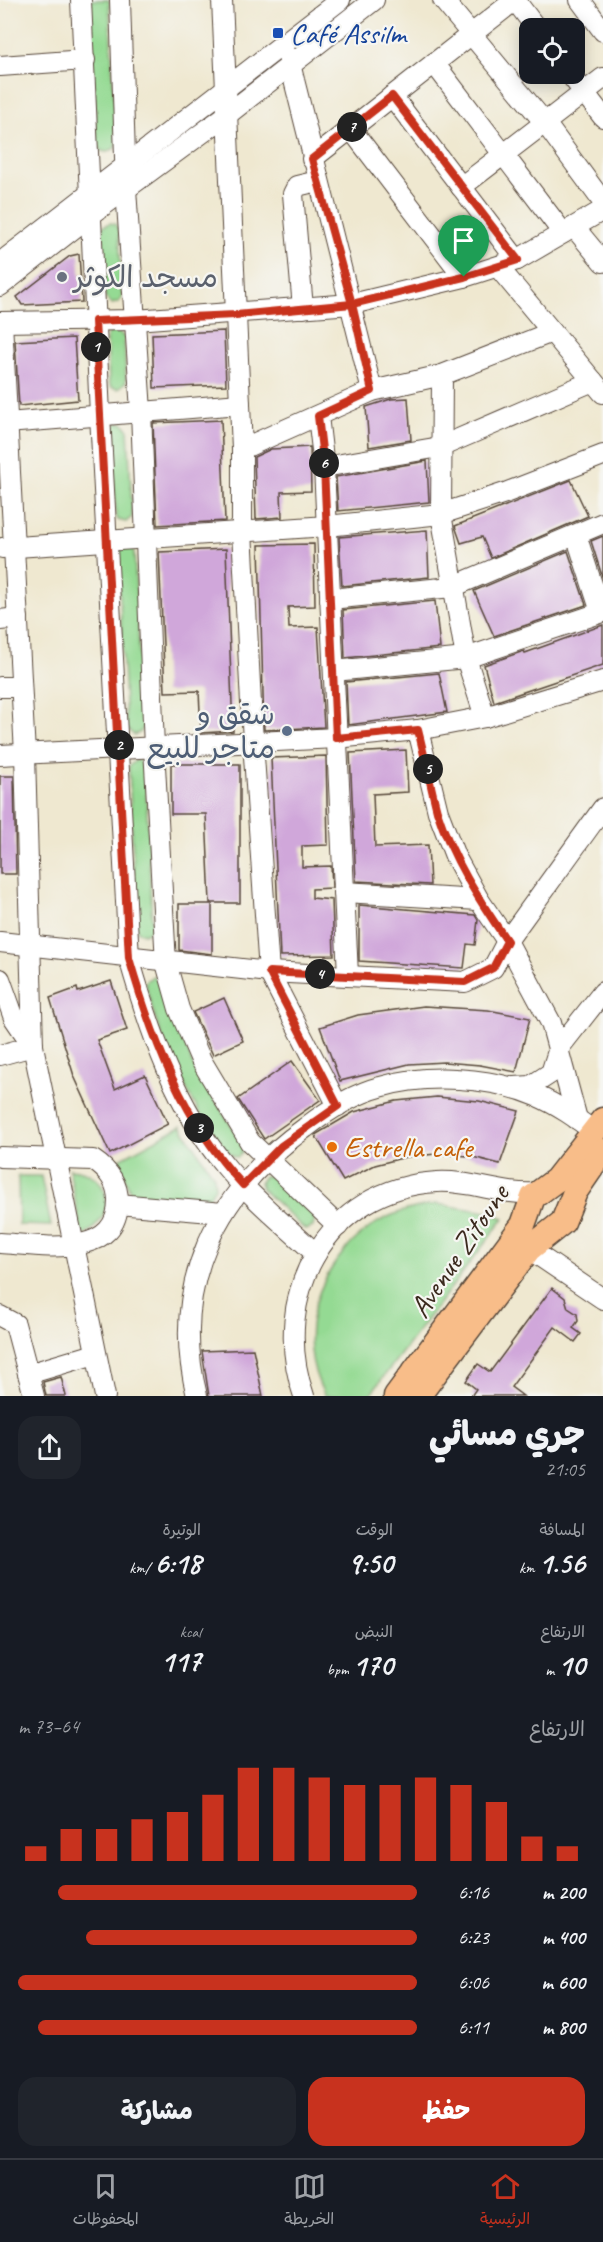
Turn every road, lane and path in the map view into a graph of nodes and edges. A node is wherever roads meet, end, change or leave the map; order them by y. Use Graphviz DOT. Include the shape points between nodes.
graph roads {
  1 [pos="81,0"];
  2 [pos="120,0"];
  3 [pos="222,0"];
  4 [pos="340,0"];
  5 [pos="374,0"];
  6 [pos="442,0"];
  7 [pos="515,0"];
  8 [pos="580,0"];
  9 [pos="528,18"];
  10 [pos="603,31"];
  11 [pos="471,33"];
  12 [pos="285,42"];
  13 [pos="85,60"];
  14 [pos="434,63"];
  15 [pos="0,66"];
  16 [pos="289,66"];
  17 [pos="603,78"];
  18 [pos="577,84"];
  19 [pos="225,91"];
  20 [pos="584,93"];
  21 [pos="392,96"];
  22 [pos="228,114"];
  23 [pos="603,117"];
  24 [pos="545,123"];
  25 [pos="351,129"];
  26 [pos="503,156"];
  27 [pos="312,159"];
  28 [pos="126,165"];
  29 [pos="318,181"];
  30 [pos="461,187"];
  31 [pos="126,189"];
  32 [pos="91,193"];
  33 [pos="603,202"];
  34 [pos="603,210"];
  35 [pos="92,214"];
  36 [pos="568,230"];
  37 [pos="518,260"];
  38 [pos="603,262"];
  39 [pos="0,263"];
  40 [pos="498,267"];
  41 [pos="464,277"];
  42 [pos="0,286"];
  43 [pos="352,304"];
  44 [pos="303,308"];
  45 [pos="236,315"];
  46 [pos="135,320"];
  47 [pos="95,321"];
  48 [pos="1,322"];
  49 [pos="552,332"];
  50 [pos="442,375"];
  51 [pos="598,387"];
  52 [pos="372,391"];
  53 [pos="3,392"];
  54 [pos="240,404"];
  55 [pos="141,411"];
  56 [pos="100,415"];
  57 [pos="318,416"];
  58 [pos="7,423"];
  59 [pos="440,447"];
  60 [pos="242,449"];
  61 [pos="603,455"];
  62 [pos="324,467"];
  63 [pos="5,478"];
  64 [pos="441,514"];
  65 [pos="603,523"];
  66 [pos="327,526"];
  67 [pos="242,531"];
  68 [pos="576,535"];
  69 [pos="145,537"];
  70 [pos="107,540"];
  71 [pos="7,548"];
  72 [pos="452,586"];
  73 [pos="330,599"];
  74 [pos="602,612"];
  75 [pos="9,619"];
  76 [pos="466,657"];
  77 [pos="334,671"];
  78 [pos="603,681"];
  79 [pos="0,687"];
  80 [pos="20,687"];
  81 [pos="485,717"];
  82 [pos="418,730"];
  83 [pos="336,738"];
  84 [pos="253,742"];
  85 [pos="154,748"];
  86 [pos="119,750"];
  87 [pos="25,754"];
  88 [pos="0,755"];
  89 [pos="600,820"];
  90 [pos="344,892"];
  91 [pos="479,900"];
  92 [pos="507,941"];
  93 [pos="0,942"];
  94 [pos="32,946"];
  95 [pos="129,958"];
  96 [pos="166,963"];
  97 [pos="269,972"];
  98 [pos="348,975"];
  99 [pos="0,979"];
  100 [pos="603,992"];
  101 [pos="33,1046"];
  102 [pos="560,1048"];
  103 [pos="0,1055"];
  104 [pos="506,1087"];
  105 [pos="338,1106"];
  106 [pos="594,1130"];
  107 [pos="0,1157"];
  108 [pos="58,1158"];
  109 [pos="266,1160"];
  110 [pos="243,1185"];
  111 [pos="529,1199"];
  112 [pos="118,1204"];
  113 [pos="568,1210"];
  114 [pos="223,1213"];
  115 [pos="338,1226"];
  116 [pos="552,1228"];
  117 [pos="0,1243"];
  118 [pos="73,1246"];
  119 [pos="530,1249"];
  120 [pos="316,1254"];
  121 [pos="603,1299"];
  122 [pos="0,1316"];
  123 [pos="95,1354"];
  124 [pos="28,1374"];
  125 [pos="34,1396"];
  126 [pos="105,1396"];
  127 [pos="197,1396"];
  128 [pos="304,1396"];
  129 [pos="396,1396"];
  130 [pos="418,1396"];
  1 -- 13 [label="street"];
  2 -- 28 [label="street"];
  3 -- 19 [label="street"];
  4 -- 12 [label="street"];
  5 -- 16 [label="street"];
  6 -- 11 [label="street"];
  7 -- 9 [label="street"];
  7 -- 11 [label="street"];
  8 -- 10 [label="street"];
  11 -- 14 [label="street"];
  11 -- 24 [label="street"];
  12 -- 16 [label="street"];
  12 -- 19 [label="street"];
  13 -- 15 [label="street"];
  13 -- 32 [label="street"];
  14 -- 21 [label="street"];
  14 -- 26 [label="street"];
  16 -- 22 [label="street"];
  16 -- 27 [label="street"];
  17 -- 20 [label="street"];
  18 -- 20 [label="street"];
  19 -- 22 [label="street"];
  19 -- 28 [label="street"];
  20 -- 23 [label="street"];
  20 -- 24 [label="street"];
  21 -- 25 [label="street"];
  21 -- 30 [label="street"];
  22 -- 31 [label="street"];
  22 -- 45 [label="street"];
  24 -- 26 [label="street"];
  24 -- 33 [label="street"];
  25 -- 27 [label="street"];
  25 -- 41 [label="street"];
  26 -- 30 [label="street"];
  26 -- 36 [label="street"];
  27 -- 29 [label="street"];
  28 -- 31 [label="street"];
  28 -- 32 [label="street"];
  29 -- 43 [label="street"];
  29 -- 44 [label="street" via="297,186 293,194"];
  30 -- 37 [label="street"];
  31 -- 35 [label="street"];
  31 -- 46 [label="street"];
  32 -- 35 [label="street"];
  32 -- 39 [label="street"];
  34 -- 36 [label="street"];
  35 -- 42 [label="street"];
  35 -- 47 [label="street"];
  36 -- 37 [label="street"];
  36 -- 38 [label="street"];
  37 -- 40 [label="street"];
  40 -- 41 [label="street"];
  40 -- 49 [label="street"];
  41 -- 43 [label="street"];
  43 -- 44 [label="street"];
  43 -- 52 [label="street"];
  44 -- 45 [label="street"];
  45 -- 46 [label="street"];
  45 -- 54 [label="street"];
  46 -- 47 [label="street"];
  46 -- 55 [label="street"];
  47 -- 48 [label="street"];
  47 -- 56 [label="street"];
  48 -- 53 [label="street"];
  49 -- 50 [label="street"];
  49 -- 51 [label="street"];
  50 -- 52 [label="street"];
  50 -- 59 [label="street"];
  51 -- 59 [label="street"];
  52 -- 57 [label="street"];
  53 -- 58 [label="street"];
  54 -- 55 [label="street"];
  54 -- 60 [label="street"];
  55 -- 56 [label="street"];
  55 -- 69 [label="street"];
  56 -- 58 [label="street"];
  56 -- 70 [label="street"];
  57 -- 60 [label="street"];
  57 -- 62 [label="street"];
  58 -- 63 [label="street"];
  59 -- 62 [label="street"];
  59 -- 64 [label="street"];
  60 -- 67 [label="street"];
  61 -- 64 [label="street"];
  62 -- 66 [label="street"];
  63 -- 71 [label="street"];
  64 -- 66 [label="street"];
  64 -- 72 [label="street"];
  65 -- 68 [label="street"];
  66 -- 67 [label="street"];
  66 -- 73 [label="street"];
  67 -- 69 [label="street"];
  67 -- 84 [label="street"];
  68 -- 72 [label="street"];
  68 -- 74 [label="street"];
  69 -- 70 [label="street"];
  69 -- 85 [label="street"];
  70 -- 71 [label="street"];
  70 -- 86 [label="street"];
  71 -- 75 [label="street"];
  72 -- 73 [label="street"];
  72 -- 76 [label="street"];
  73 -- 77 [label="street"];
  74 -- 76 [label="street"];
  75 -- 80 [label="street"];
  76 -- 77 [label="street"];
  76 -- 81 [label="street"];
  77 -- 83 [label="street"];
  78 -- 81 [label="street"];
  79 -- 80 [label="street"];
  80 -- 87 [label="street"];
  81 -- 82 [label="street"];
  82 -- 83 [label="street"];
  82 -- 91 [label="street" via="438,812 455,856"];
  83 -- 84 [label="street"];
  83 -- 90 [label="street"];
  84 -- 85 [label="street"];
  84 -- 97 [label="street"];
  85 -- 86 [label="street"];
  85 -- 96 [label="street"];
  86 -- 87 [label="street"];
  86 -- 95 [label="street"];
  87 -- 88 [label="street"];
  87 -- 94 [label="street"];
  89 -- 92 [label="street"];
  90 -- 91 [label="street"];
  90 -- 98 [label="street"];
  91 -- 92 [label="street"];
  92 -- 98 [label="street" via="493,968 465,982"];
  92 -- 102 [label="street" via="551,1023"];
  93 -- 94 [label="street"];
  94 -- 95 [label="street"];
  94 -- 101 [label="street"];
  95 -- 96 [label="street"];
  95 -- 110 [label="street" via="148,1024 170,1077 198,1126"];
  96 -- 97 [label="street"];
  96 -- 109 [label="street" via="179,1009 201,1060 250,1142"];
  97 -- 98 [label="street"];
  97 -- 105 [label="street"];
  99 -- 101 [label="street" via="14,1017"];
  100 -- 102 [label="street"];
  101 -- 103 [label="street"];
  101 -- 108 [label="street"];
  102 -- 104 [label="street" via="556,1063 542,1081 531,1086"];
  102 -- 106 [label="street"];
  104 -- 105 [label="street" via="477,1082 406,1082 379,1087"];
  104 -- 106 [label="street" via="535,1095"];
  105 -- 109 [label="street"];
  106 -- 111 [label="main road, Avenue Zitoune" via="556,1180"];
  106 -- 113 [label="main road, Avenue Zitoune"];
  107 -- 108 [label="street"];
  108 -- 112 [label="street" via="93,1160 105,1168 118,1192"];
  108 -- 118 [label="street"];
  109 -- 110 [label="street"];
  109 -- 115 [label="street"];
  110 -- 114 [label="street"];
  110 -- 120 [label="street"];
  111 -- 113 [label="main road" via="549,1189 565,1198"];
  111 -- 115 [label="street" via="466,1184 420,1184 376,1198"];
  111 -- 116 [label="main road" via="534,1222 545,1229"];
  111 -- 129 [label="main road, Avenue Zitoune" via="514,1237"];
  112 -- 114 [label="street"];
  112 -- 118 [label="street" via="114,1221 105,1232 94,1241"];
  113 -- 116 [label="main road, Avenue Zitoune" via="563,1222"];
  114 -- 127 [label="street" via="201,1255 192,1295 191,1346"];
  115 -- 120 [label="street"];
  116 -- 119 [label="main road, Avenue Zitoune"];
  117 -- 118 [label="street"];
  118 -- 123 [label="street"];
  119 -- 121 [label="street"];
  119 -- 130 [label="main road, Avenue Zitoune"];
  120 -- 128 [label="street" via="300,1285 292,1321 293,1358"];
  122 -- 124 [label="street" via="15,1324"];
  123 -- 124 [label="street"];
  123 -- 126 [label="street"];
  124 -- 125 [label="street"];
}
